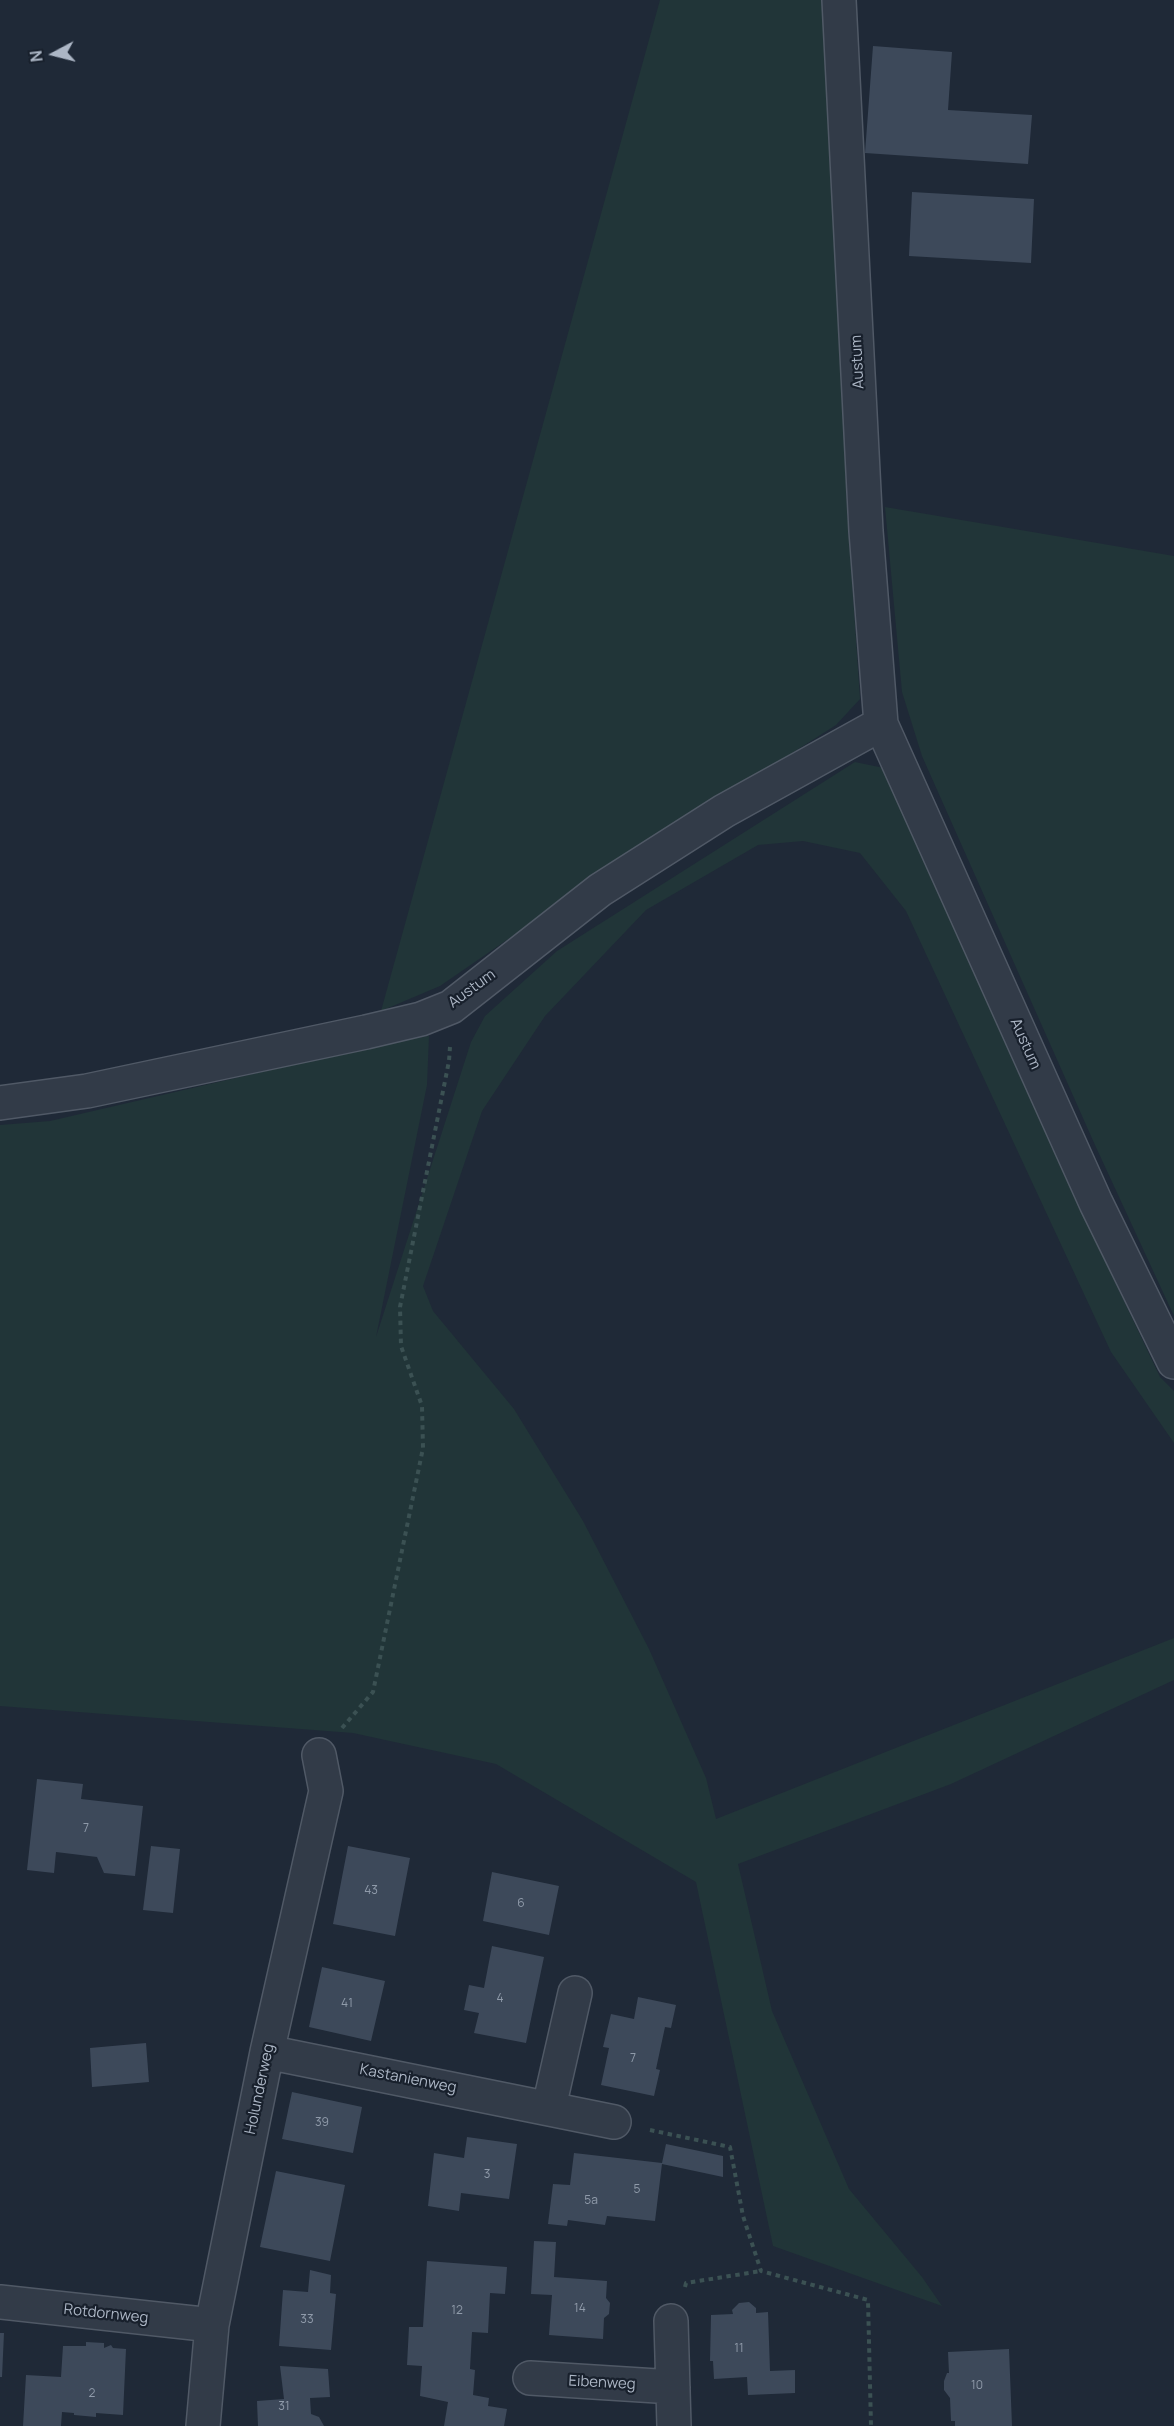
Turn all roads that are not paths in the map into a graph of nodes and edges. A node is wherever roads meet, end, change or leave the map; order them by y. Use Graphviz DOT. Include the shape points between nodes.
graph roads {
  1 [pos="839,0"];
  2 [pos="881,724"];
  3 [pos="0,1103"];
  4 [pos="1174,1362"];
  5 [pos="319,1755"];
  6 [pos="575,1993"];
  7 [pos="267,2052"];
  8 [pos="549,2107"];
  9 [pos="614,2122"];
  10 [pos="0,2302"];
  11 [pos="671,2321"];
  12 [pos="212,2325"];
  13 [pos="530,2379"];
  14 [pos="673,2387"];
  15 [pos="203,2426"];
  16 [pos="674,2426"];
  1 -- 2 [label="street, Austum" via="866,531"];
  2 -- 3 [label="street, Austum" via="724,811 600,890 451,1007 421,1019 345,1037 87,1092"];
  2 -- 4 [label="street, Austum" via="1096,1203"];
  5 -- 7 [label="street, Holunderweg" via="326,1791"];
  6 -- 8 [label="street"];
  7 -- 8 [label="street, Kastanienweg"];
  7 -- 12 [label="street, Holunderweg"];
  8 -- 9 [label="street, Kastanienweg"];
  10 -- 12 [label="street, Rotdornweg"];
  11 -- 14 [label="street"];
  12 -- 15 [label="street, Holunderweg"];
  13 -- 14 [label="street, Eibenweg"];
  14 -- 16 [label="street"];
}
